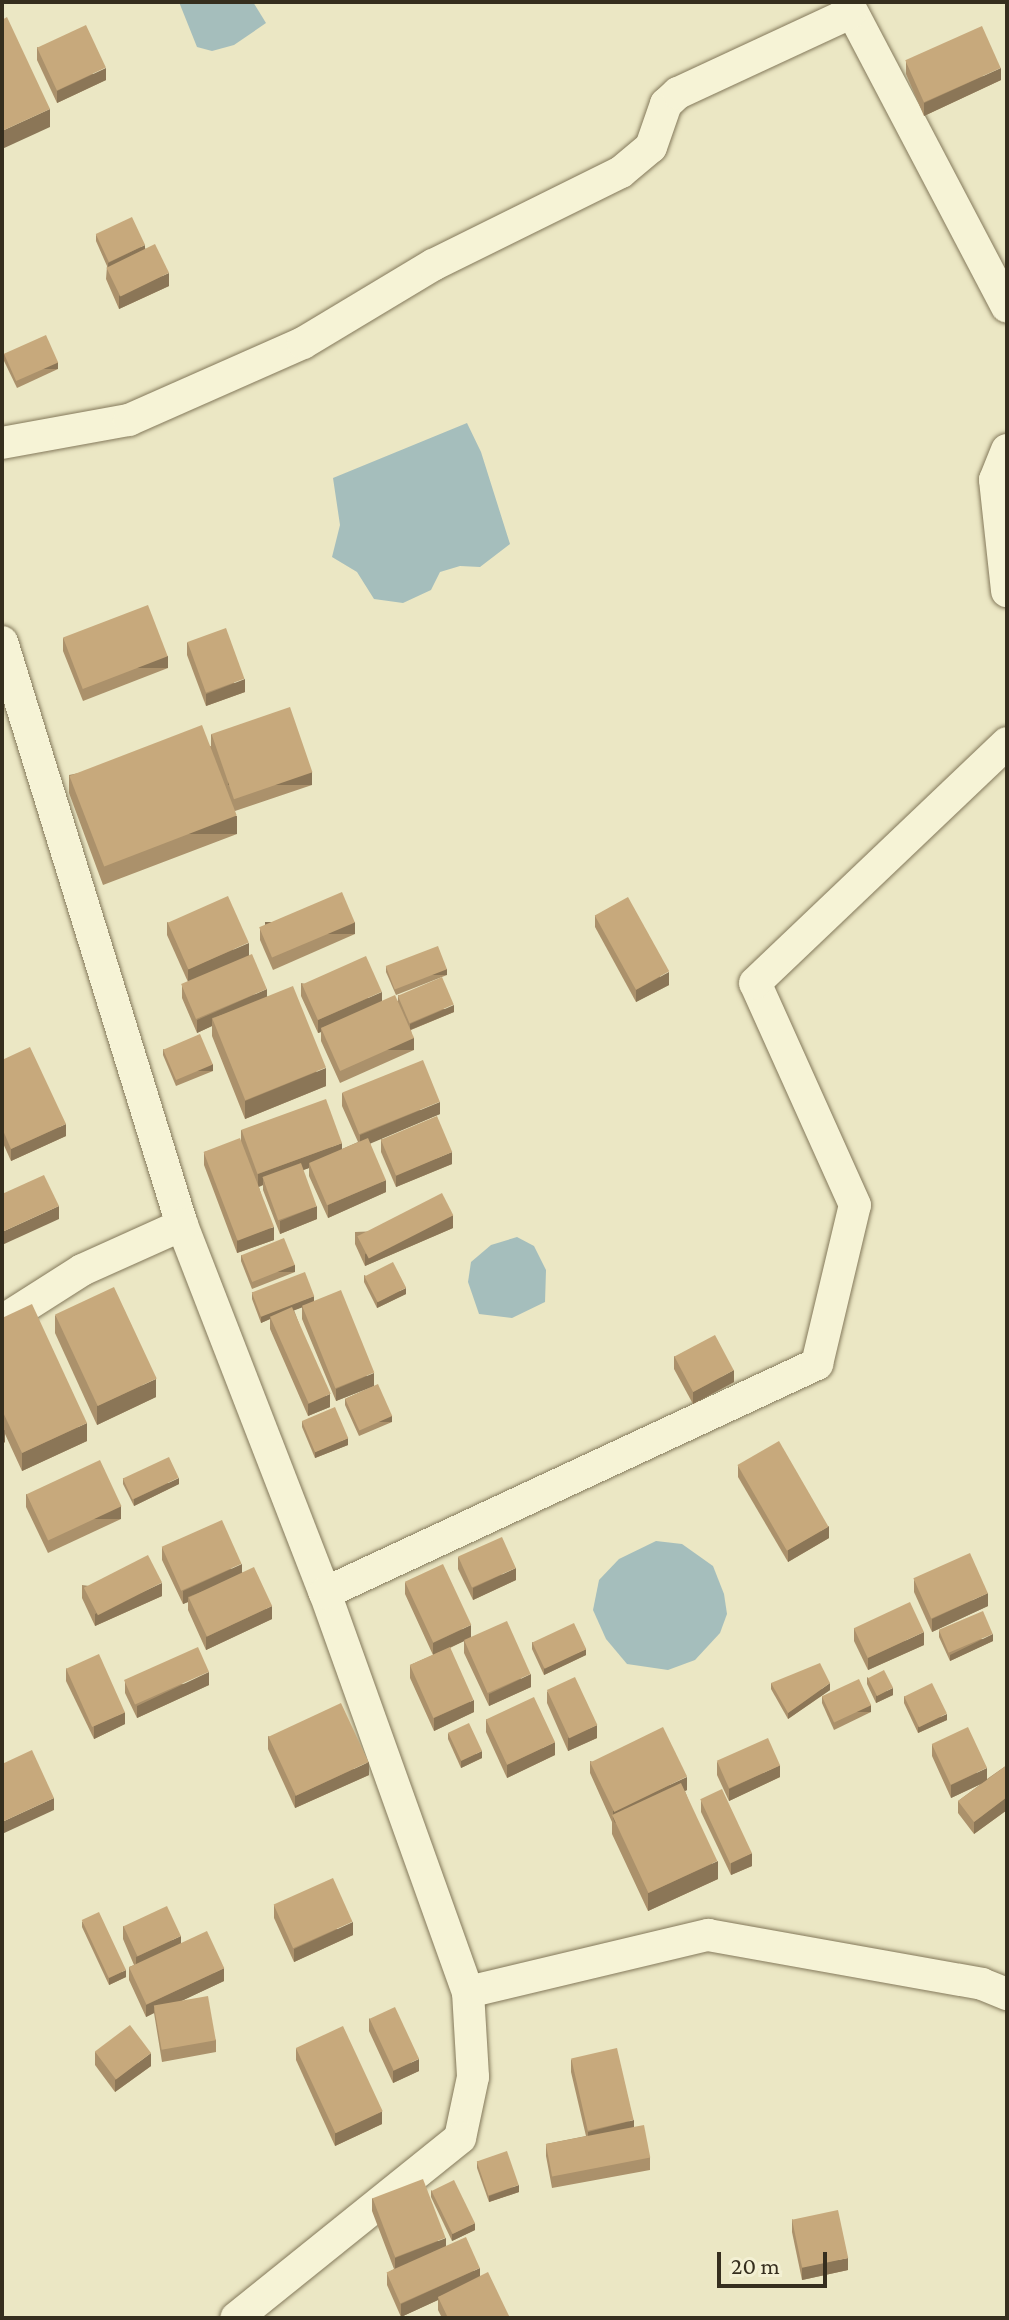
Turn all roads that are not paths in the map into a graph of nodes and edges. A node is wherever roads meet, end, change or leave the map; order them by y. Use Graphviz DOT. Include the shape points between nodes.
graph roads {
  1 [pos="848,7"];
  2 [pos="1007,307"];
  3 [pos="2,443"];
  4 [pos="1007,450"];
  5 [pos="1007,591"];
  6 [pos="2,642"];
  7 [pos="1007,743"];
  8 [pos="182,1225"];
  9 [pos="2,1321"];
  10 [pos="325,1593"];
  11 [pos="468,1992"];
  12 [pos="1007,1994"];
  13 [pos="236,2318"];
  1 -- 2 [label="street"];
  1 -- 3 [label="street" via="678,93 666,104 651,147 621,172 433,265 303,343 129,420"];
  4 -- 5 [label="street" via="995,480"];
  6 -- 8 [label="street"];
  7 -- 10 [label="street" via="755,983 855,1205 817,1364"];
  8 -- 9 [label="street" via="82,1270"];
  8 -- 10 [label="street"];
  10 -- 11 [label="street"];
  11 -- 12 [label="street" via="708,1935 982,1984"];
  11 -- 13 [label="street" via="473,2077 460,2138"];
}
